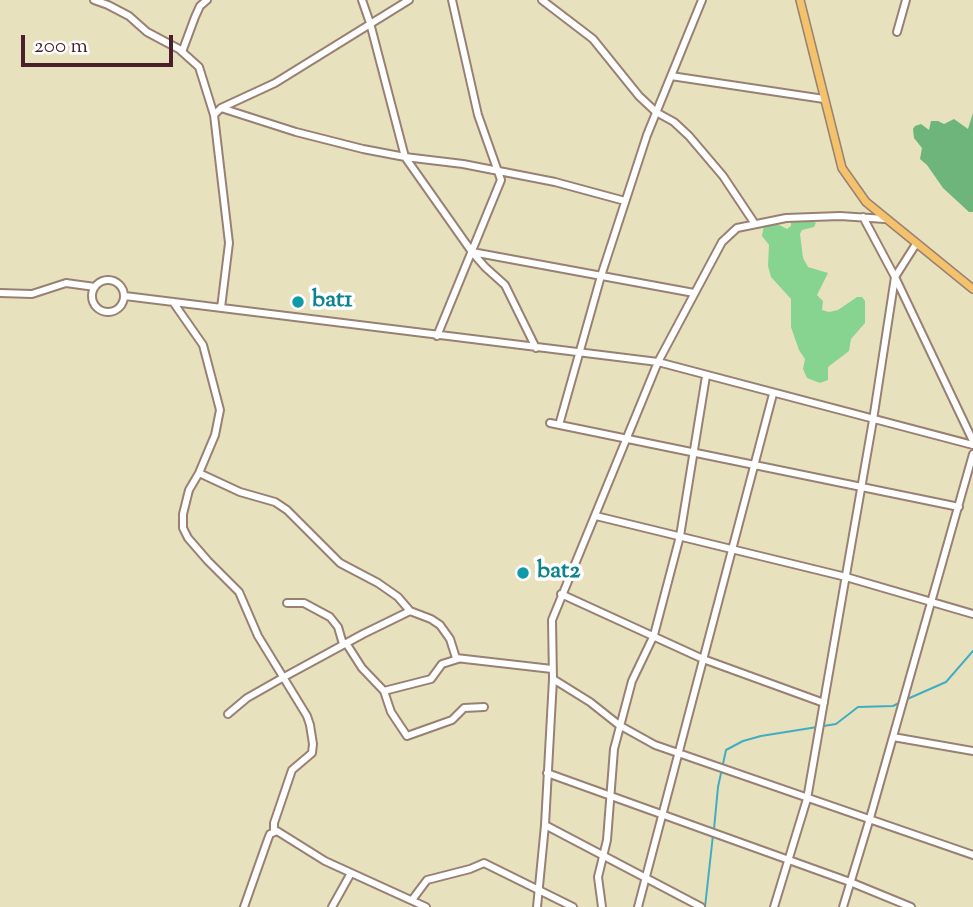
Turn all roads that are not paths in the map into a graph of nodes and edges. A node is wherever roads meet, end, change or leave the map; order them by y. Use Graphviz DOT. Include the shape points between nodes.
graph roads {
  1 [pos="94,0"];
  2 [pos="207,0"];
  3 [pos="362,0"];
  4 [pos="409,0"];
  5 [pos="452,0"];
  6 [pos="542,0"];
  7 [pos="702,0"];
  8 [pos="800,0"];
  9 [pos="906,0"];
  10 [pos="370,23"];
  11 [pos="897,32"];
  12 [pos="182,52"];
  13 [pos="671,76"];
  14 [pos="824,99"];
  15 [pos="221,108"];
  16 [pos="656,112"];
  17 [pos="214,116"];
  18 [pos="405,157"];
  19 [pos="497,172"];
  20 [pos="625,201"];
  21 [pos="863,217"];
  22 [pos="885,219"];
  23 [pos="755,224"];
  24 [pos="916,244"];
  25 [pos="472,251"];
  26 [pos="601,276"];
  27 [pos="895,277"];
  28 [pos="95,287"];
  29 [pos="973,289"];
  30 [pos="0,292"];
  31 [pos="694,293"];
  32 [pos="125,296"];
  33 [pos="173,302"];
  34 [pos="221,308"];
  35 [pos="437,335"];
  36 [pos="536,348"];
  37 [pos="579,354"];
  38 [pos="658,362"];
  39 [pos="706,376"];
  40 [pos="773,394"];
  41 [pos="873,420"];
  42 [pos="550,423"];
  43 [pos="559,425"];
  44 [pos="627,439"];
  45 [pos="973,443"];
  46 [pos="695,453"];
  47 [pos="973,454"];
  48 [pos="754,465"];
  49 [pos="199,473"];
  50 [pos="861,487"];
  51 [pos="959,507"];
  52 [pos="596,516"];
  53 [pos="680,536"];
  54 [pos="732,549"];
  55 [pos="846,577"];
  56 [pos="561,594"];
  57 [pos="931,602"];
  58 [pos="287,603"];
  59 [pos="410,611"];
  60 [pos="973,614"];
  61 [pos="654,635"];
  62 [pos="344,644"];
  63 [pos="458,659"];
  64 [pos="703,659"];
  65 [pos="552,668"];
  66 [pos="284,677"];
  67 [pos="553,679"];
  68 [pos="384,691"];
  69 [pos="824,702"];
  70 [pos="484,707"];
  71 [pos="228,714"];
  72 [pos="619,725"];
  73 [pos="893,737"];
  74 [pos="973,751"];
  75 [pos="678,754"];
  76 [pos="547,773"];
  77 [pos="610,797"];
  78 [pos="807,799"];
  79 [pos="662,816"];
  80 [pos="870,818"];
  81 [pos="545,825"];
  82 [pos="274,831"];
  83 [pos="973,855"];
  84 [pos="605,856"];
  85 [pos="789,860"];
  86 [pos="351,873"];
  87 [pos="646,878"];
  88 [pos="850,882"];
  89 [pos="539,891"];
  90 [pos="411,900"];
  91 [pos="244,907"];
  92 [pos="332,907"];
  93 [pos="426,907"];
  94 [pos="537,907"];
  95 [pos="573,907"];
  96 [pos="602,907"];
  97 [pos="638,907"];
  98 [pos="700,907"];
  99 [pos="774,907"];
  100 [pos="842,907"];
  101 [pos="911,907"];
  1 -- 12 [label="street" via="129,16"];
  2 -- 12 [label="street" via="200,6"];
  3 -- 10 [label="street"];
  4 -- 10 [label="street"];
  5 -- 19 [label="street" via="478,115"];
  6 -- 16 [label="street" via="593,39"];
  7 -- 13 [label="street"];
  8 -- 14 [label="main road"];
  9 -- 11 [label="street"];
  10 -- 15 [label="street" via="275,83"];
  10 -- 18 [label="street"];
  12 -- 17 [label="street" via="198,67"];
  13 -- 14 [label="street"];
  13 -- 16 [label="street"];
  14 -- 22 [label="main road" via="842,168 866,202"];
  15 -- 17 [label="street"];
  15 -- 18 [label="street" via="296,132"];
  16 -- 20 [label="street"];
  16 -- 23 [label="street" via="674,122 698,146"];
  17 -- 34 [label="street" via="229,243"];
  18 -- 19 [label="street"];
  18 -- 25 [label="street"];
  19 -- 20 [label="street"];
  19 -- 25 [label="street" via="501,180"];
  20 -- 26 [label="street"];
  21 -- 22 [label="street"];
  21 -- 23 [label="street" via="786,218"];
  21 -- 27 [label="street"];
  22 -- 24 [label="main road"];
  23 -- 31 [label="street" via="737,228 722,242"];
  24 -- 27 [label="street"];
  24 -- 29 [label="main road"];
  25 -- 26 [label="street"];
  25 -- 35 [label="street"];
  25 -- 36 [label="street" via="505,285"];
  26 -- 31 [label="street"];
  26 -- 37 [label="street"];
  27 -- 41 [label="street"];
  27 -- 45 [label="street"];
  28 -- 30 [label="street" via="66,283 32,294"];
  28 -- 32 [label="street" via="111,280 122,287"];
  28 -- 32 [label="street" via="93,299 105,312 117,309"];
  31 -- 38 [label="street"];
  32 -- 33 [label="street"];
  33 -- 34 [label="street"];
  33 -- 49 [label="street" via="204,345 220,410"];
  34 -- 35 [label="street"];
  35 -- 36 [label="street"];
  36 -- 37 [label="street"];
  37 -- 38 [label="street"];
  37 -- 43 [label="street"];
  38 -- 39 [label="street"];
  38 -- 44 [label="street"];
  39 -- 40 [label="street"];
  39 -- 46 [label="street"];
  40 -- 41 [label="street"];
  40 -- 48 [label="street"];
  41 -- 45 [label="street"];
  41 -- 50 [label="street"];
  42 -- 43 [label="street"];
  43 -- 44 [label="street"];
  44 -- 46 [label="street"];
  44 -- 52 [label="street"];
  46 -- 48 [label="street"];
  46 -- 53 [label="street"];
  47 -- 51 [label="street"];
  48 -- 50 [label="street"];
  48 -- 54 [label="street"];
  49 -- 59 [label="street" via="280,505 334,558 398,597"];
  49 -- 66 [label="street" via="185,502 185,534 239,592 258,636"];
  50 -- 51 [label="street"];
  50 -- 55 [label="street"];
  51 -- 57 [label="street"];
  52 -- 53 [label="street"];
  52 -- 56 [label="street"];
  53 -- 54 [label="street"];
  53 -- 61 [label="street"];
  54 -- 55 [label="street"];
  54 -- 64 [label="street"];
  55 -- 57 [label="street"];
  55 -- 69 [label="street"];
  56 -- 61 [label="street"];
  56 -- 65 [label="street" via="552,620"];
  57 -- 60 [label="street"];
  57 -- 73 [label="street"];
  58 -- 62 [label="street" via="304,603 330,617"];
  59 -- 62 [label="street"];
  59 -- 63 [label="street" via="440,625"];
  61 -- 64 [label="street"];
  61 -- 72 [label="street" via="632,681"];
  62 -- 66 [label="street"];
  62 -- 68 [label="street"];
  63 -- 65 [label="street"];
  63 -- 68 [label="street" via="442,664 431,679"];
  64 -- 69 [label="street"];
  64 -- 75 [label="street"];
  65 -- 67 [label="street"];
  66 -- 71 [label="street"];
  66 -- 82 [label="street" via="307,716 313,748 292,770"];
  67 -- 72 [label="street"];
  67 -- 76 [label="street"];
  68 -- 70 [label="street" via="407,736 448,722 464,708"];
  69 -- 78 [label="street"];
  72 -- 75 [label="street"];
  72 -- 77 [label="street"];
  73 -- 74 [label="street"];
  73 -- 80 [label="street"];
  75 -- 78 [label="street"];
  75 -- 79 [label="street"];
  76 -- 77 [label="street"];
  76 -- 81 [label="street"];
  77 -- 79 [label="street"];
  77 -- 84 [label="street"];
  78 -- 80 [label="street"];
  78 -- 85 [label="street"];
  79 -- 85 [label="street"];
  79 -- 87 [label="street"];
  80 -- 83 [label="street"];
  80 -- 88 [label="street"];
  81 -- 84 [label="street"];
  81 -- 89 [label="street"];
  82 -- 86 [label="street"];
  82 -- 91 [label="street"];
  84 -- 87 [label="street"];
  84 -- 96 [label="street" via="598,877"];
  85 -- 88 [label="street"];
  85 -- 99 [label="street"];
  86 -- 90 [label="street"];
  86 -- 92 [label="street"];
  87 -- 97 [label="street"];
  87 -- 98 [label="street"];
  88 -- 100 [label="street"];
  88 -- 101 [label="street"];
  89 -- 90 [label="street" via="482,863 427,880"];
  89 -- 94 [label="street"];
  89 -- 95 [label="street"];
  90 -- 93 [label="street"];
}
